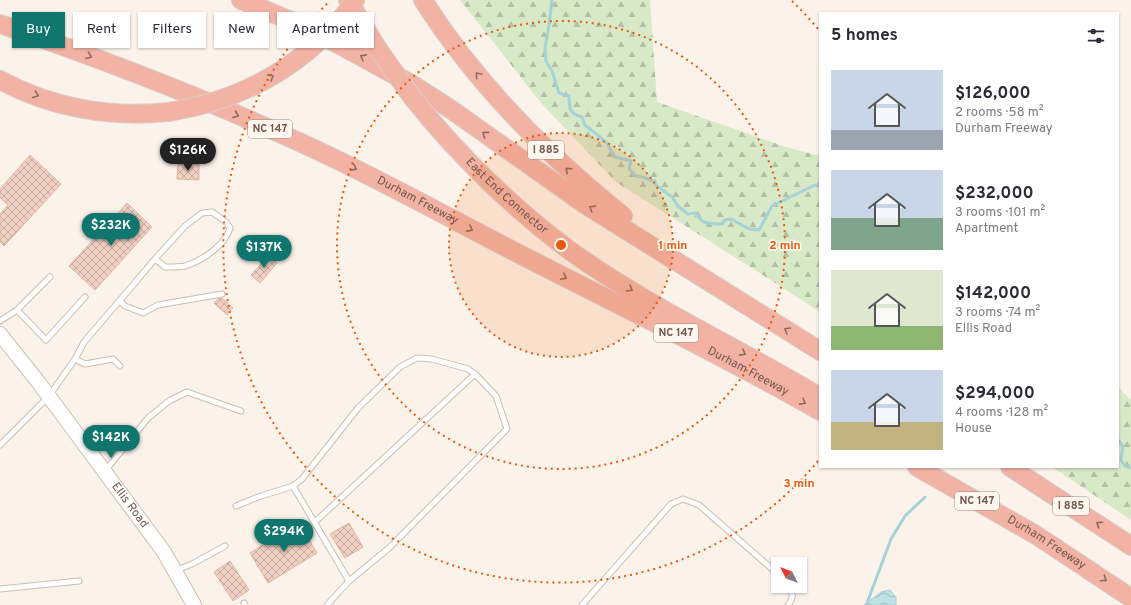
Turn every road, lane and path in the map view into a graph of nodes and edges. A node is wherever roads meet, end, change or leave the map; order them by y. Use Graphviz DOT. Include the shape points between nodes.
graph roads {
  1 [pos="241,0"];
  2 [pos="348,0"];
  3 [pos="356,0"];
  4 [pos="423,0"];
  5 [pos="0,24"];
  6 [pos="0,80"];
  7 [pos="155,259"];
  8 [pos="696,273"];
  9 [pos="50,277"];
  10 [pos="222,294"];
  11 [pos="85,297"];
  12 [pos="120,301"];
  13 [pos="17,310"];
  14 [pos="0,320"];
  15 [pos="0,334"];
  16 [pos="819,349"];
  17 [pos="75,359"];
  18 [pos="120,366"];
  19 [pos="475,374"];
  20 [pos="49,396"];
  21 [pos="819,396"];
  22 [pos="819,410"];
  23 [pos="241,411"];
  24 [pos="0,446"];
  25 [pos="920,468"];
  26 [pos="933,468"];
  27 [pos="1012,468"];
  28 [pos="104,472"];
  29 [pos="294,486"];
  30 [pos="236,506"];
  31 [pos="315,522"];
  32 [pos="1036,535"];
  33 [pos="225,546"];
  34 [pos="1131,546"];
  35 [pos="771,568"];
  36 [pos="174,571"];
  37 [pos="348,581"];
  38 [pos="79,582"];
  39 [pos="0,589"];
  40 [pos="792,593"];
  41 [pos="1131,598"];
  42 [pos="194,605"];
  43 [pos="327,605"];
  44 [pos="582,605"];
  45 [pos="788,605"];
  8 -- 1 [label="highway, one-way" via="586,204 449,108 413,86 338,44"];
  2 -- 21 [label="highway, East End Connector, one-way, bridge" via="378,49 430,119 495,188 538,226 596,268"];
  6 -- 3 [label="highway, one-way, bridge" via="67,105 125,114 168,112 207,105 256,86 279,73 324,37"];
  8 -- 4 [label="highway, I 885, one-way" via="551,155 466,60"];
  5 -- 22 [label="highway, Durham Freeway / NC 147, one-way" via="134,73 310,147 652,320"];
  7 -- 7 [label="lane" via="185,226 202,213 212,212 230,228 213,252 184,266 166,268"];
  7 -- 12 [label="lane"];
  16 -- 8 [label="highway, I 885, one-way"];
  9 -- 13 [label="lane"];
  10 -- 12 [label="lane" via="158,305 143,313 125,306"];
  11 -- 13 [label="lane" via="46,340"];
  12 -- 17 [label="lane" via="84,342"];
  13 -- 14 [label="lane"];
  15 -- 20 [label="main road, Ellis Road"];
  17 -- 18 [label="lane" via="85,364 112,360"];
  17 -- 20 [label="lane"];
  19 -- 29 [label="lane" via="432,359 417,358 400,367 358,408"];
  19 -- 31 [label="lane"];
  19 -- 37 [label="lane" via="496,396 507,429 389,548"];
  20 -- 24 [label="lane"];
  20 -- 28 [label="main road, Ellis Road"];
  23 -- 28 [label="lane" via="187,392 169,401 148,418"];
  25 -- 32 [label="highway, Durham Freeway / NC 147"];
  26 -- 32 [label="highway"];
  34 -- 27 [label="highway, I 885, one-way"];
  28 -- 36 [label="main road, Ellis Road" via="164,552"];
  29 -- 30 [label="lane"];
  29 -- 31 [label="lane"];
  31 -- 37 [label="lane"];
  32 -- 41 [label="highway, Durham Freeway, one-way"];
  33 -- 36 [label="lane"];
  35 -- 44 [label="lane" via="699,505 683,499 671,504"];
  36 -- 42 [label="main road, Ellis Road"];
  37 -- 43 [label="lane"];
  38 -- 39 [label="lane"];
  40 -- 45 [label="lane" via="793,600"];
}
